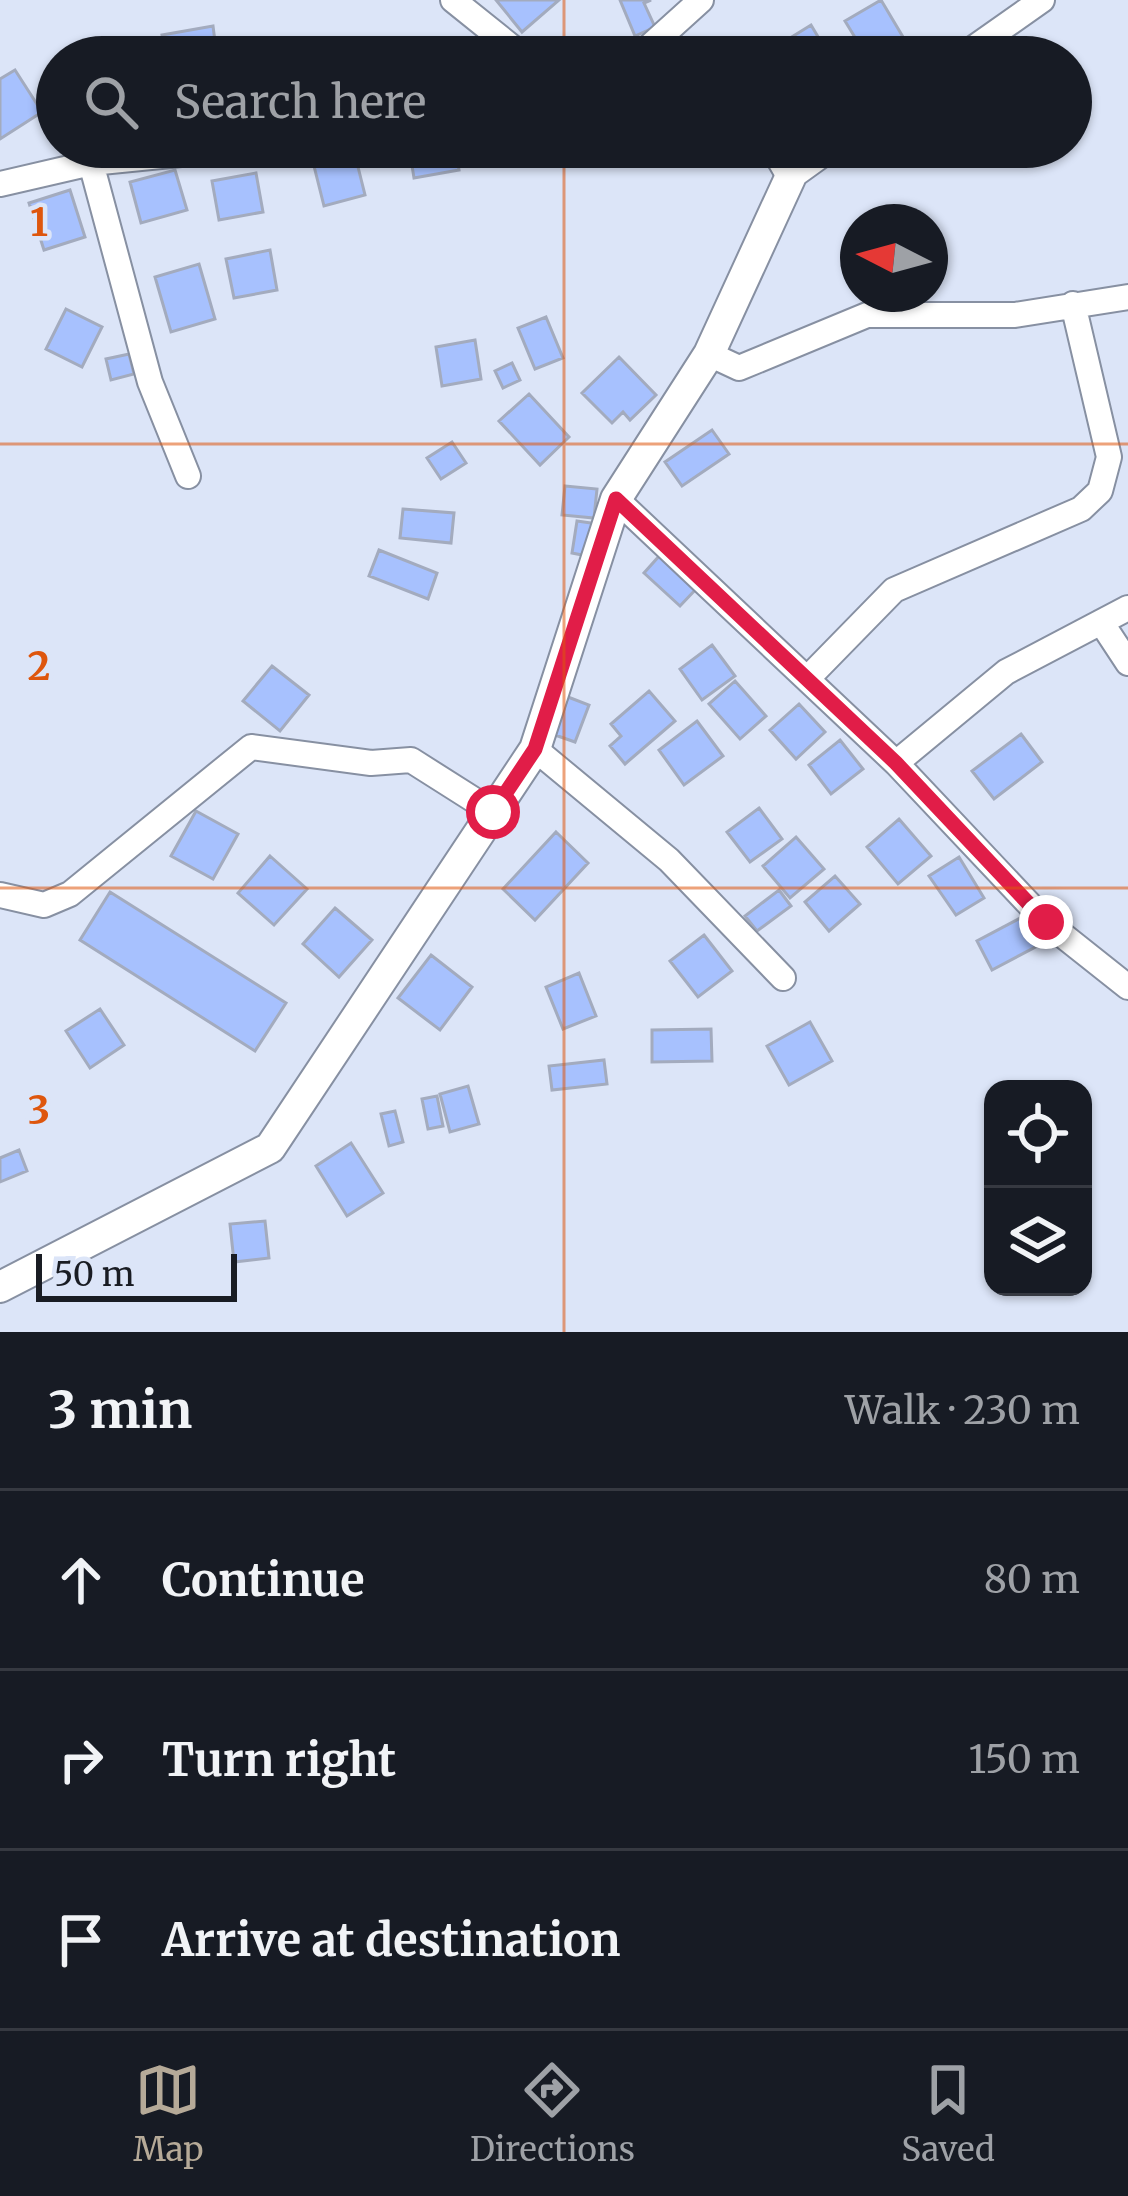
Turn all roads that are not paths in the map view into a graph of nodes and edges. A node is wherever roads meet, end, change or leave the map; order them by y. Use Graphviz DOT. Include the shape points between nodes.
graph roads {
  1 [pos="453,0"];
  2 [pos="701,0"];
  3 [pos="1042,0"];
  4 [pos="498,36"];
  5 [pos="661,36"];
  6 [pos="991,36"];
  7 [pos="69,168"];
  8 [pos="92,168"];
  9 [pos="784,168"];
  10 [pos="804,168"];
  11 [pos="790,178"];
  12 [pos="0,184"];
  13 [pos="1128,297"];
  14 [pos="1073,304"];
  15 [pos="709,354"];
  16 [pos="188,476"];
  17 [pos="616,499"];
  18 [pos="1128,608"];
  19 [pos="1101,622"];
  20 [pos="1128,663"];
  21 [pos="807,679"];
  22 [pos="535,749"];
  23 [pos="896,763"];
  24 [pos="493,812"];
  25 [pos="0,895"];
  26 [pos="783,977"];
  27 [pos="1128,987"];
  28 [pos="0,1287"];
  1 -- 4 [label="street"];
  2 -- 5 [label="street"];
  3 -- 6 [label="street"];
  7 -- 12 [label="street"];
  8 -- 16 [label="street" via="150,382"];
  9 -- 11 [label="street"];
  10 -- 11 [label="street"];
  11 -- 15 [label="street"];
  13 -- 14 [label="street"];
  14 -- 15 [label="street" via="1015,315 867,315 739,368"];
  14 -- 21 [label="street" via="1108,457 1100,491 1081,509 893,590"];
  15 -- 17 [label="street"];
  17 -- 21 [label="street"];
  17 -- 22 [label="street"];
  18 -- 19 [label="street"];
  19 -- 20 [label="street"];
  19 -- 23 [label="street" via="1006,672"];
  21 -- 23 [label="street"];
  22 -- 24 [label="street"];
  22 -- 26 [label="street" via="669,860"];
  23 -- 27 [label="street" via="1046,922"];
  24 -- 25 [label="street" via="411,760 371,763 251,747 70,894 44,905"];
  24 -- 28 [label="street" via="270,1148"];
}
